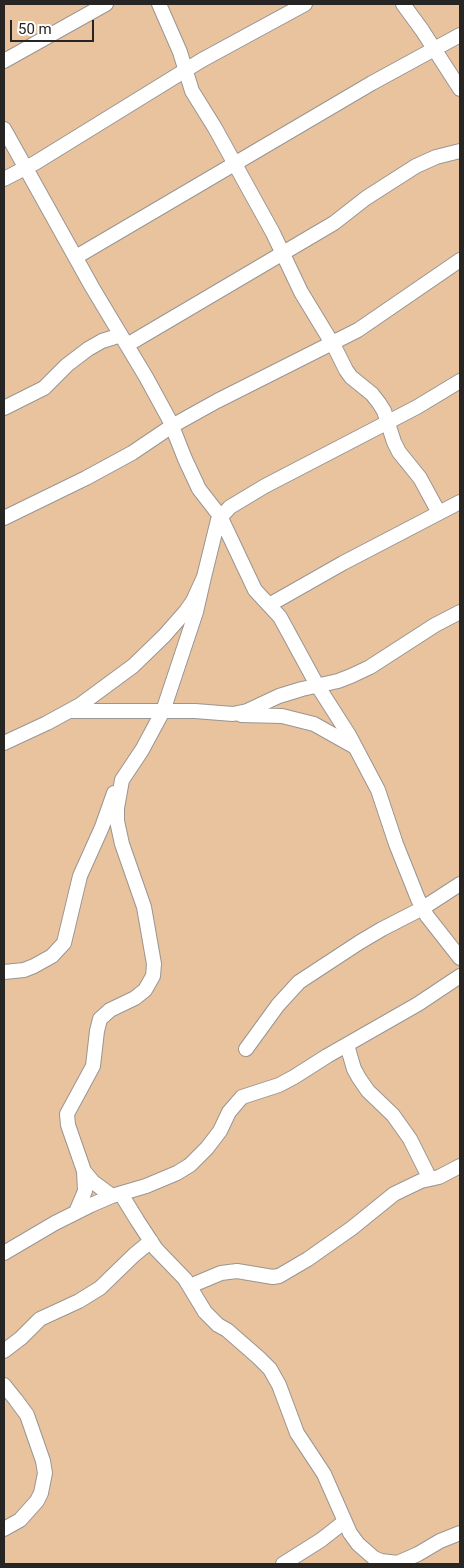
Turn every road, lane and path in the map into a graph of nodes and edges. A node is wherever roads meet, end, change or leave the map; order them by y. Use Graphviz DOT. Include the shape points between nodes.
graph roads {
  1 [pos="106,4"];
  2 [pos="159,4"];
  3 [pos="305,4"];
  4 [pos="403,4"];
  5 [pos="460,34"];
  6 [pos="434,49"];
  7 [pos="4,61"];
  8 [pos="186,70"];
  9 [pos="460,90"];
  10 [pos="4,129"];
  11 [pos="460,151"];
  12 [pos="234,164"];
  13 [pos="26,169"];
  14 [pos="4,179"];
  15 [pos="283,252"];
  16 [pos="76,257"];
  17 [pos="460,260"];
  18 [pos="124,340"];
  19 [pos="332,343"];
  20 [pos="460,381"];
  21 [pos="4,408"];
  22 [pos="387,422"];
  23 [pos="172,426"];
  24 [pos="460,502"];
  25 [pos="439,513"];
  26 [pos="220,516"];
  27 [pos="4,518"];
  28 [pos="204,577"];
  29 [pos="269,605"];
  30 [pos="460,612"];
  31 [pos="317,685"];
  32 [pos="69,711"];
  33 [pos="163,711"];
  34 [pos="233,714"];
  35 [pos="4,744"];
  36 [pos="356,747"];
  37 [pos="122,780"];
  38 [pos="460,884"];
  39 [pos="424,908"];
  40 [pos="460,958"];
  41 [pos="4,964"];
  42 [pos="19,971"];
  43 [pos="4,972"];
  44 [pos="460,976"];
  45 [pos="347,1044"];
  46 [pos="246,1049"];
  47 [pos="460,1166"];
  48 [pos="84,1171"];
  49 [pos="430,1179"];
  50 [pos="116,1195"];
  51 [pos="76,1212"];
  52 [pos="151,1241"];
  53 [pos="4,1253"];
  54 [pos="190,1286"];
  55 [pos="4,1334"];
  56 [pos="4,1351"];
  57 [pos="4,1385"];
  58 [pos="344,1522"];
  59 [pos="4,1529"];
  60 [pos="460,1533"];
  61 [pos="397,1563"];
  62 [pos="283,1564"];
  1 -- 7 [label="street"];
  2 -- 8 [label="street"];
  3 -- 8 [label="street"];
  4 -- 6 [label="street"];
  5 -- 6 [label="street"];
  6 -- 9 [label="street"];
  6 -- 12 [label="street"];
  8 -- 12 [label="street" via="192,91"];
  8 -- 13 [label="street"];
  10 -- 13 [label="street"];
  11 -- 15 [label="street" via="416,166 334,223"];
  12 -- 15 [label="street"];
  12 -- 16 [label="street"];
  13 -- 14 [label="street"];
  13 -- 16 [label="street"];
  15 -- 18 [label="street"];
  15 -- 19 [label="street" via="301,292"];
  16 -- 18 [label="street"];
  17 -- 19 [label="street" via="358,330"];
  18 -- 21 [label="street" via="102,341 67,365 44,388"];
  18 -- 23 [label="street"];
  19 -- 22 [label="street" via="351,377 379,403"];
  19 -- 23 [label="street"];
  20 -- 22 [label="street"];
  22 -- 25 [label="street" via="396,447 420,478"];
  22 -- 26 [label="street" via="266,486"];
  23 -- 26 [label="street" via="199,489"];
  23 -- 27 [label="street" via="86,478"];
  24 -- 25 [label="street"];
  25 -- 29 [label="street"];
  26 -- 28 [label="street"];
  26 -- 29 [label="street" via="255,590"];
  28 -- 32 [label="street" via="186,611 152,649 112,683"];
  28 -- 33 [label="street" via="196,612"];
  29 -- 31 [label="street" via="285,626"];
  30 -- 31 [label="street" via="370,667 338,681"];
  31 -- 34 [label="street"];
  31 -- 36 [label="street"];
  32 -- 33 [label="street"];
  32 -- 35 [label="street"];
  33 -- 34 [label="street"];
  33 -- 37 [label="street"];
  34 -- 36 [label="street" via="282,716 314,724"];
  36 -- 39 [label="street" via="378,790 396,844"];
  37 -- 42 [label="street" via="80,876 64,943 42,962"];
  37 -- 48 [label="street" via="118,821 127,862 144,907 154,973 145,990 100,1019 93,1066 67,1114"];
  38 -- 39 [label="street"];
  39 -- 40 [label="street"];
  39 -- 46 [label="street" via="382,929 299,982"];
  41 -- 42 [label="street"];
  42 -- 43 [label="street"];
  44 -- 45 [label="street"];
  45 -- 49 [label="street" via="359,1078 393,1115"];
  45 -- 50 [label="street" via="294,1078 242,1097 207,1148 190,1165 146,1186"];
  47 -- 49 [label="street"];
  48 -- 50 [label="street" via="93,1182"];
  48 -- 51 [label="street" via="85,1191"];
  49 -- 54 [label="street" via="394,1194 352,1228 279,1276 237,1271 221,1273"];
  50 -- 51 [label="street"];
  50 -- 52 [label="street"];
  51 -- 53 [label="street"];
  52 -- 54 [label="street"];
  52 -- 56 [label="street" via="100,1288 40,1319"];
  54 -- 58 [label="street" via="205,1312 270,1369 296,1433 324,1474"];
  55 -- 56 [label="street"];
  57 -- 59 [label="street" via="27,1415 43,1460 44,1473 37,1500 20,1520"];
  58 -- 61 [label="street" via="358,1544 374,1558"];
  58 -- 62 [label="street"];
  60 -- 61 [label="street"];
}
